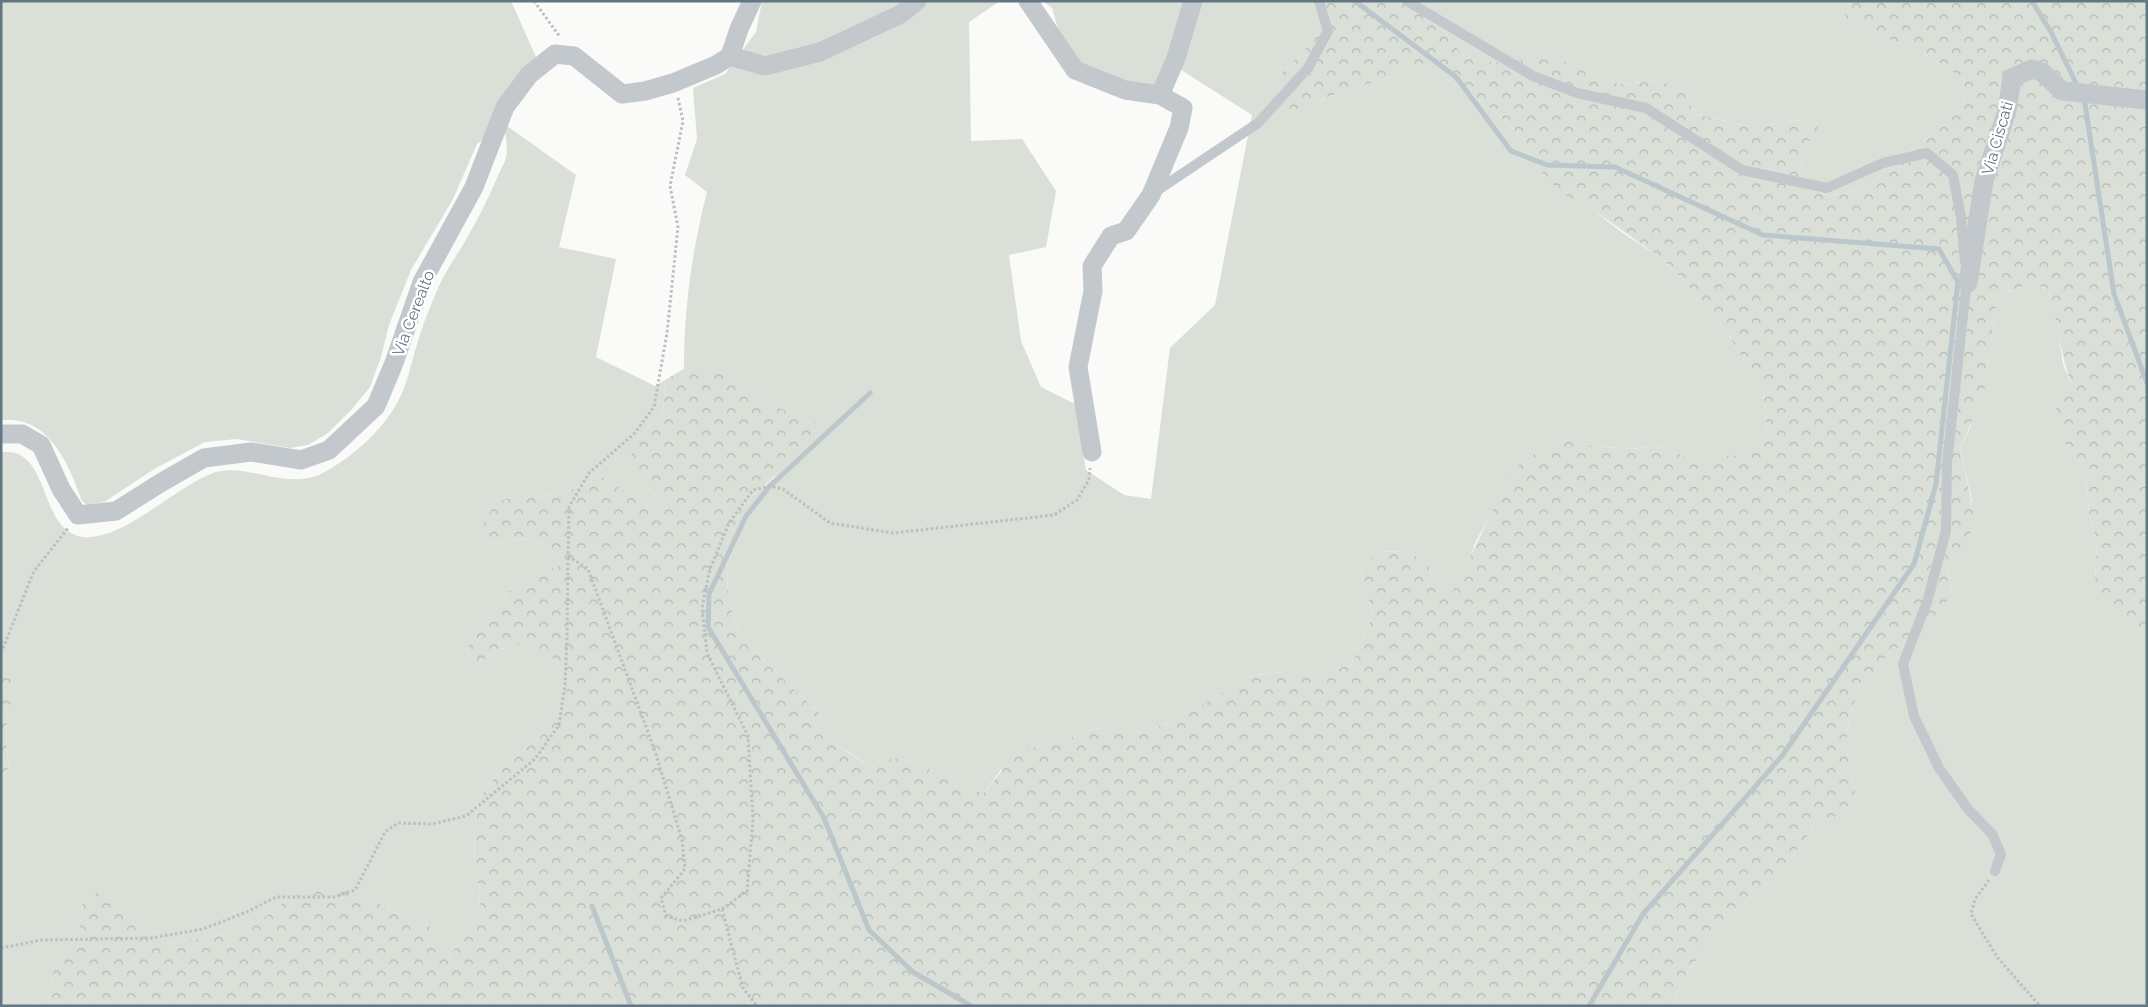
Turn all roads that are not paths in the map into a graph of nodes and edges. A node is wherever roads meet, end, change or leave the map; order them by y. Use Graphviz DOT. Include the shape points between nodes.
graph roads {
  1 [pos="752,1"];
  2 [pos="917,1"];
  3 [pos="1028,1"];
  4 [pos="1193,1"];
  5 [pos="1318,1"];
  6 [pos="1407,1"];
  7 [pos="730,56"];
  8 [pos="1160,95"];
  9 [pos="2147,100"];
  10 [pos="1151,195"];
  11 [pos="1968,283"];
  12 [pos="1,434"];
  13 [pos="1092,452"];
  14 [pos="1995,871"];
  1 -- 7 [label="street"];
  2 -- 7 [label="street" via="901,14 820,52 765,66"];
  3 -- 8 [label="street" via="1075,70 1125,90"];
  4 -- 8 [label="street" via="1176,58"];
  5 -- 10 [label="lane" via="1328,31 1308,68 1258,123"];
  6 -- 11 [label="lane" via="1532,76 1577,93 1646,108 1742,170 1827,188 1883,163 1927,154 1953,175"];
  7 -- 12 [label="street, Via Cerealto" via="716,66 673,83 622,94 574,56 555,54 529,76 504,107 474,187 422,282 376,406 329,450 301,460 250,452 204,458 116,511 78,514 61,489 41,445 22,434"];
  8 -- 10 [label="street" via="1183,108 1179,128"];
  9 -- 11 [label="street, Via Ciscati" via="2062,91 2042,72 2032,69 2012,78 2007,112 1984,181"];
  10 -- 13 [label="street" via="1126,231 1112,236 1092,266 1093,291 1078,368"];
  11 -- 14 [label="lane" via="1947,463 1946,531 1927,602 1903,664 1914,716 1939,768 1968,809 1992,834 2001,854"];
}
